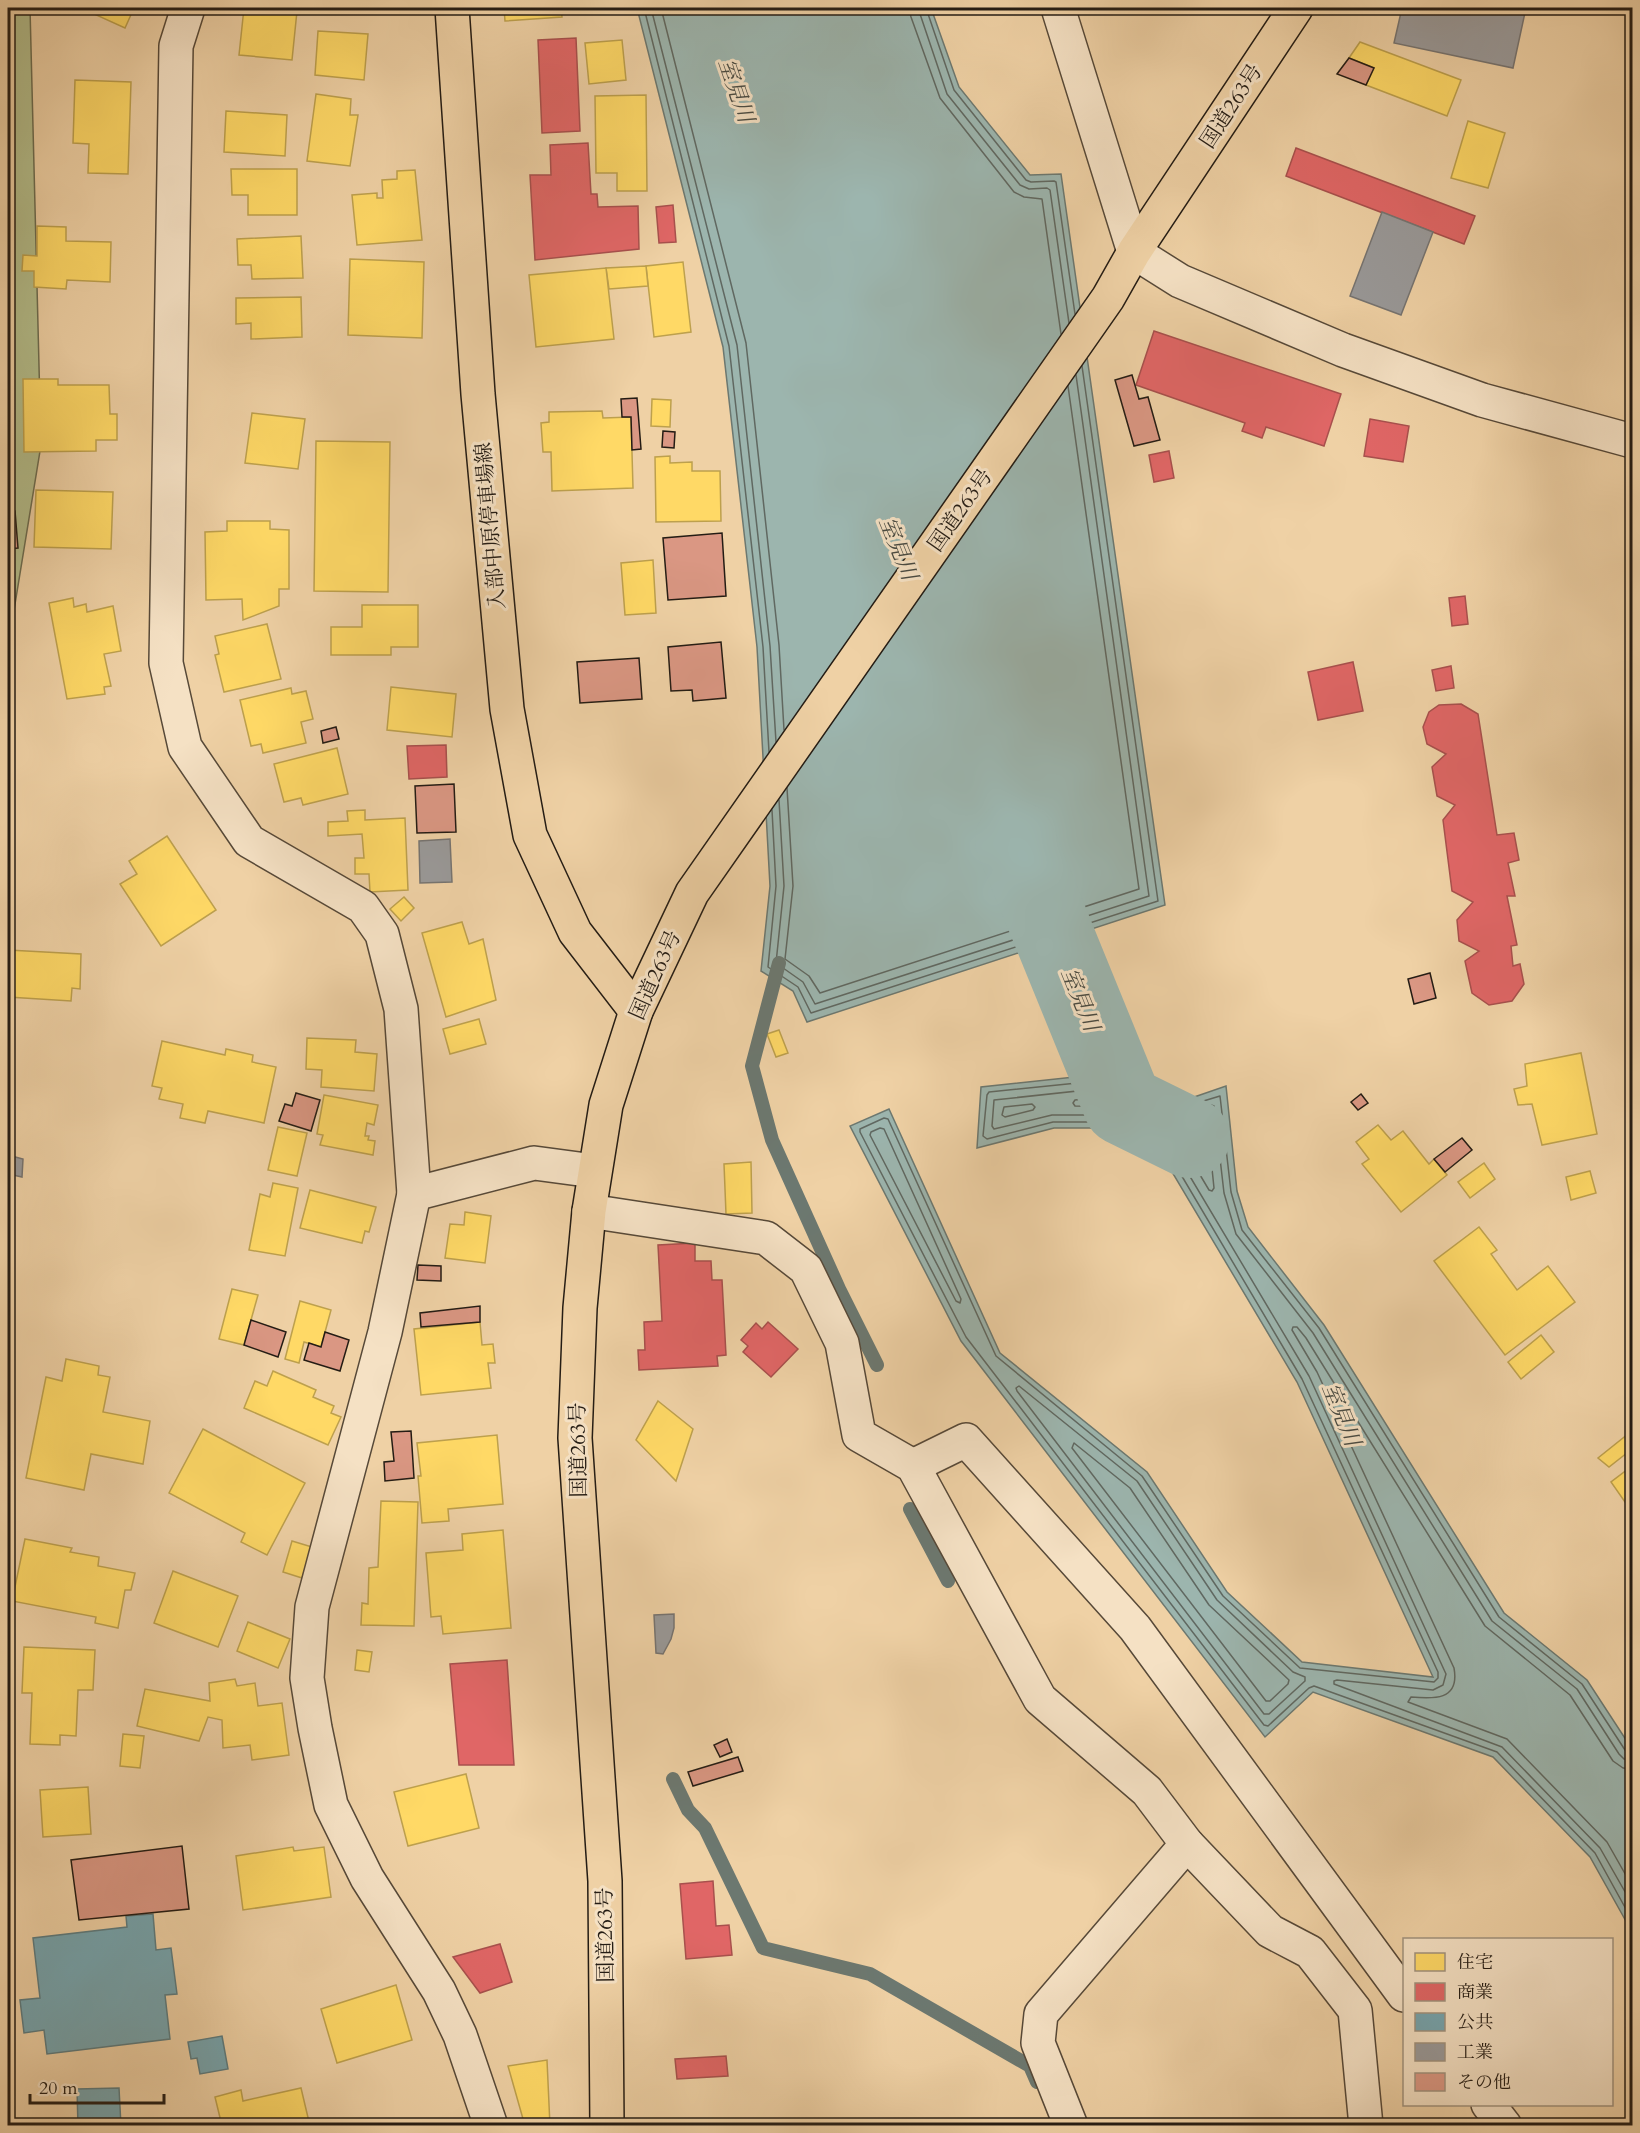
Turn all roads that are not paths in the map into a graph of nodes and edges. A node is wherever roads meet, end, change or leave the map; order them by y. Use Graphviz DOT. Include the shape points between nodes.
graph roads {
  1 [pos="188,8"];
  2 [pos="452,8"];
  3 [pos="1058,8"];
  4 [pos="1296,8"];
  5 [pos="1134,252"];
  6 [pos="1632,441"];
  7 [pos="636,1011"];
  8 [pos="594,1171"];
  9 [pos="414,1194"];
  10 [pos="589,1211"];
  11 [pos="913,1466"];
  12 [pos="1187,1844"];
  13 [pos="1403,1994"];
  14 [pos="1490,2106"];
  15 [pos="491,2126"];
  16 [pos="607,2126"];
  17 [pos="1071,2126"];
  18 [pos="1366,2126"];
  19 [pos="1505,2126"];
  1 -- 9 [label="street" via="176,46 166,663 184,747 249,841 363,907 382,934 401,1009"];
  2 -- 7 [label="main road, 入部中原停車場線" via="478,394 507,709 530,835 574,932"];
  3 -- 5 [label="street"];
  4 -- 5 [label="main road, 国道263号"];
  5 -- 6 [label="street" via="1180,281 1343,350 1482,400"];
  5 -- 7 [label="main road, 国道263号" via="1108,298 692,893"];
  7 -- 8 [label="main road, 国道263号" via="606,1105"];
  8 -- 9 [label="street" via="534,1163"];
  8 -- 10 [label="main road, 国道263号"];
  9 -- 15 [label="street" via="385,1332 312,1607 307,1678 331,1805 367,1878 439,1990 460,2034"];
  10 -- 11 [label="street" via="766,1238 806,1269 842,1343 859,1436"];
  10 -- 16 [label="main road, 国道263号" via="580,1308 575,1438 605,1881"];
  11 -- 12 [label="street" via="1040,1699 1147,1791"];
  11 -- 13 [label="street" via="966,1440 1135,1628"];
  12 -- 17 [label="street" via="1041,2014 1038,2043"];
  12 -- 18 [label="street" via="1270,1931 1310,1952 1355,2010"];
  14 -- 19 [label="street"];
}
